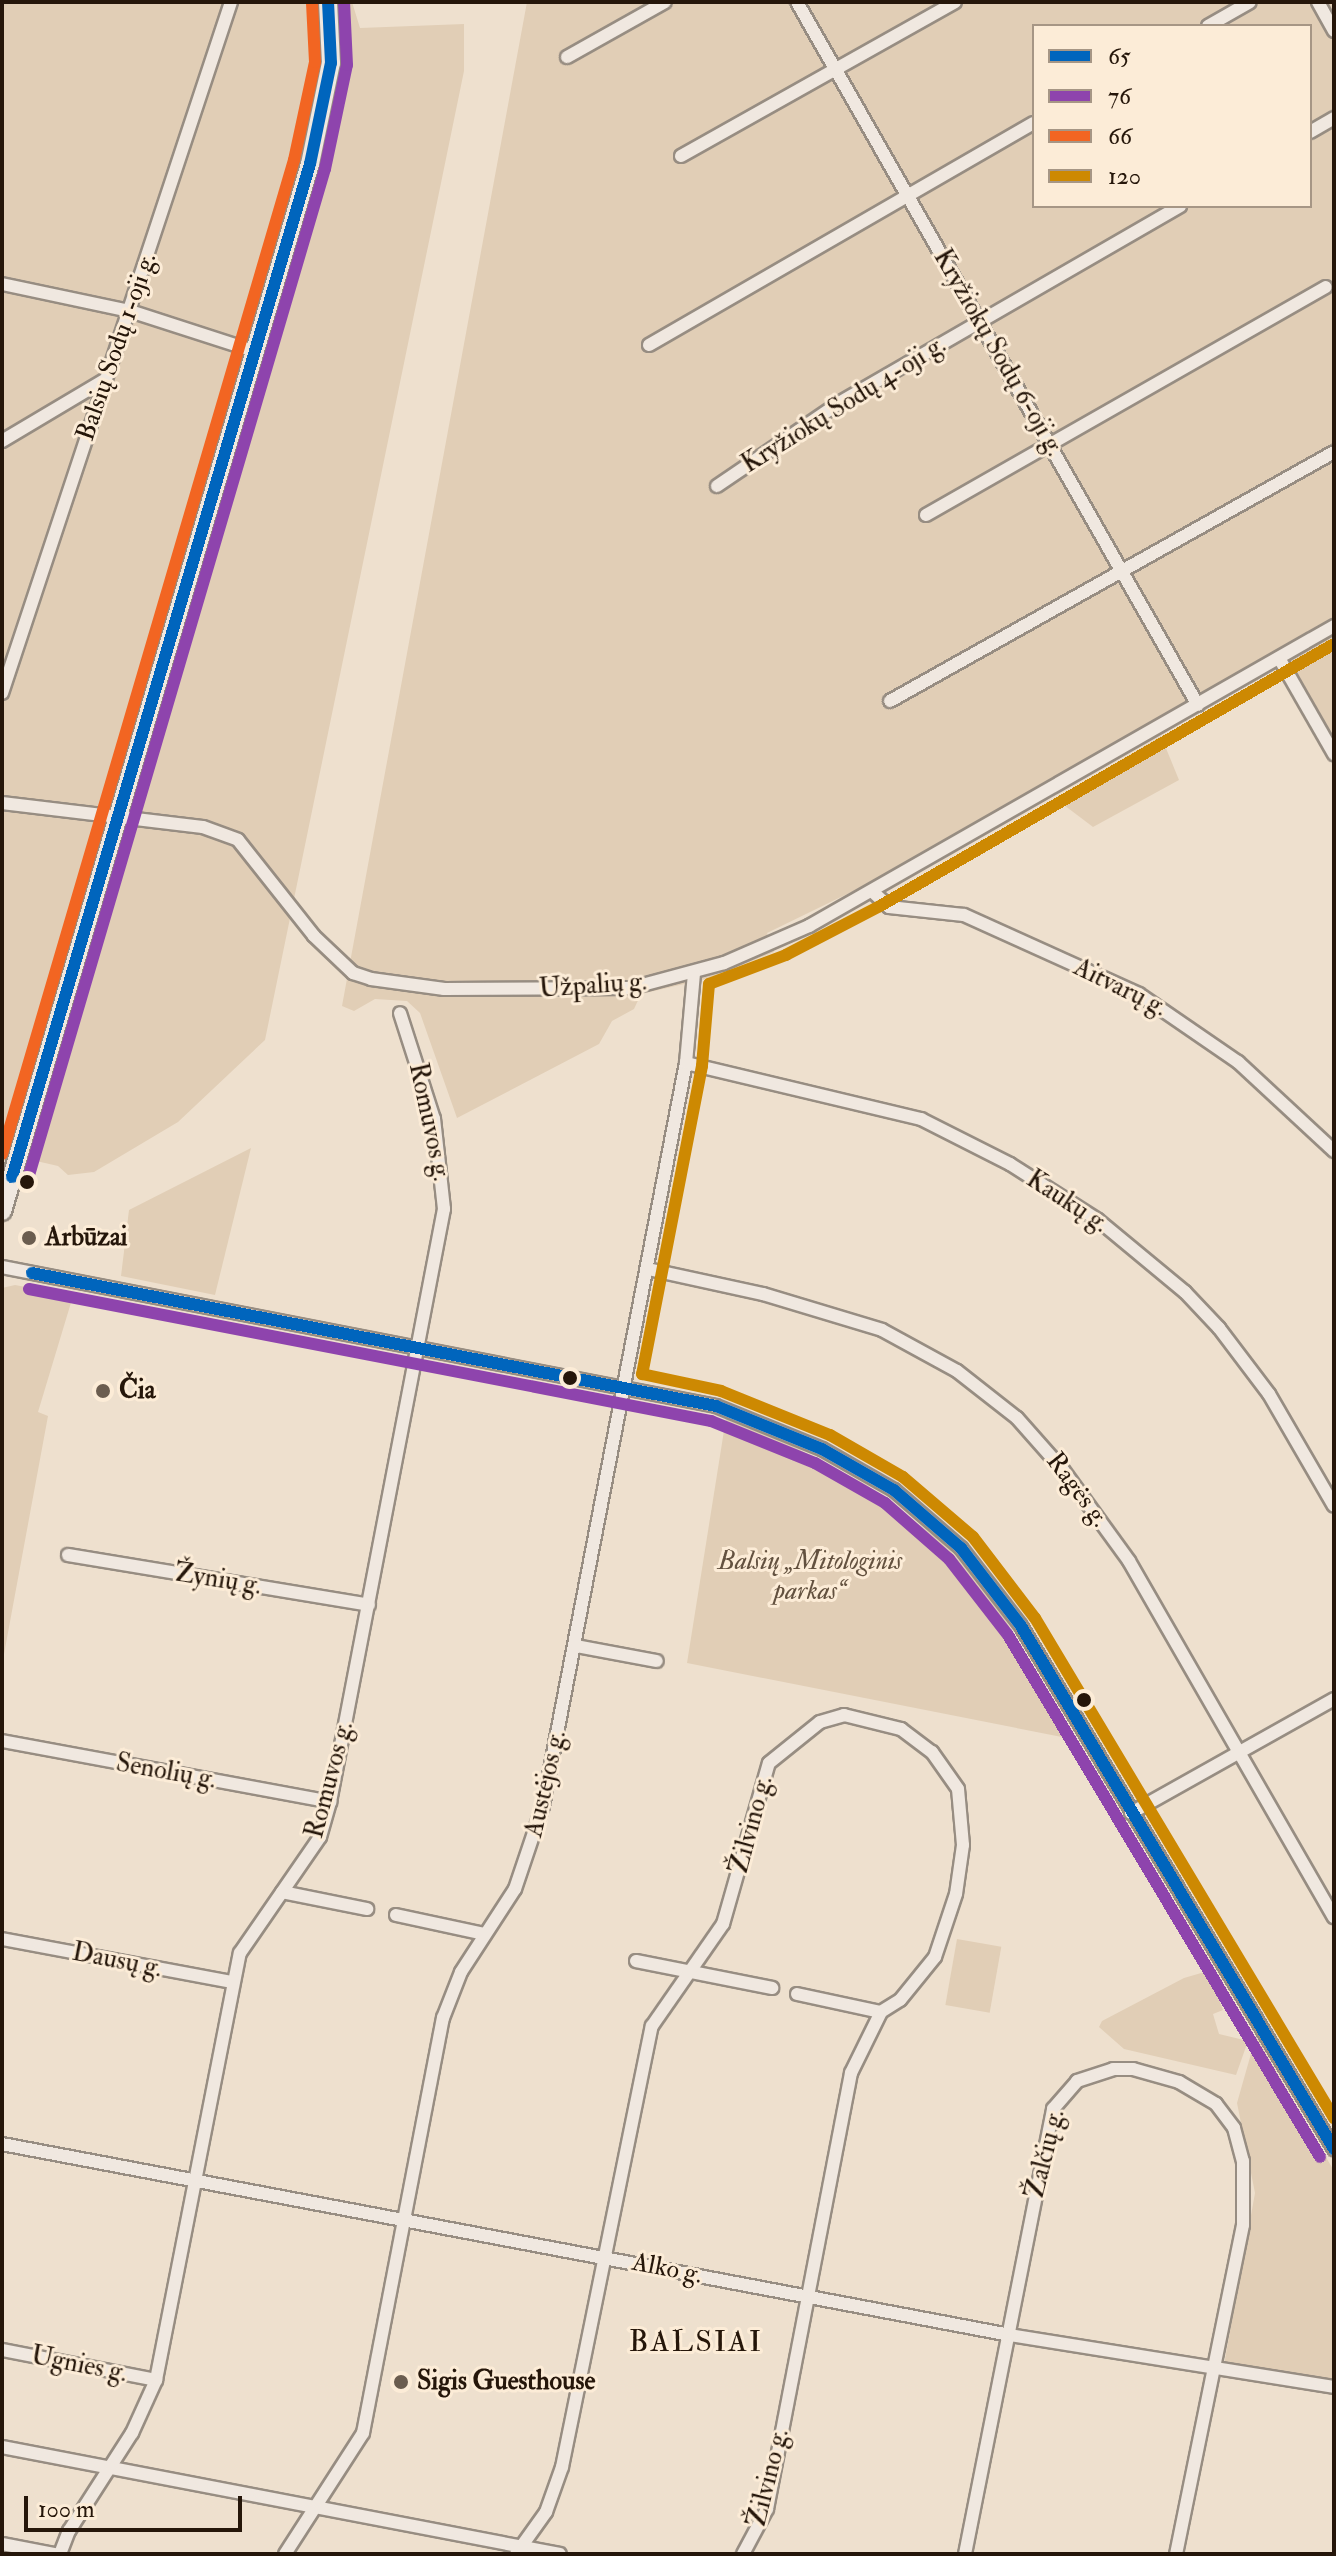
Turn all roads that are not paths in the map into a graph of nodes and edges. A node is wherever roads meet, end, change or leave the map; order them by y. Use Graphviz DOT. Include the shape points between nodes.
graph roads {
  1 [pos="231,2"];
  2 [pos="328,2"];
  3 [pos="665,2"];
  4 [pos="797,2"];
  5 [pos="955,2"];
  6 [pos="1250,2"];
  7 [pos="1318,2"];
  8 [pos="1212,24"];
  9 [pos="1334,31"];
  10 [pos="567,57"];
  11 [pos="836,71"];
  12 [pos="1334,118"];
  13 [pos="1032,124"];
  14 [pos="1312,131"];
  15 [pos="681,156"];
  16 [pos="910,194"];
  17 [pos="1176,208"];
  18 [pos="2,284"];
  19 [pos="1326,287"];
  20 [pos="130,311"];
  21 [pos="977,322"];
  22 [pos="649,345"];
  23 [pos="257,352"];
  24 [pos="106,379"];
  25 [pos="2,441"];
  26 [pos="1052,446"];
  27 [pos="1334,452"];
  28 [pos="717,486"];
  29 [pos="926,515"];
  30 [pos="1121,570"];
  31 [pos="1334,626"];
  32 [pos="2,642"];
  33 [pos="14,651"];
  34 [pos="1279,658"];
  35 [pos="2,693"];
  36 [pos="890,701"];
  37 [pos="1198,705"];
  38 [pos="1334,754"];
  39 [pos="2,803"];
  40 [pos="117,819"];
  41 [pos="873,892"];
  42 [pos="694,973"];
  43 [pos="400,1013"];
  44 [pos="686,1063"];
  45 [pos="1334,1151"];
  46 [pos="2,1211"];
  47 [pos="2,1267"];
  48 [pos="648,1269"];
  49 [pos="419,1348"];
  50 [pos="623,1387"];
  51 [pos="1334,1506"];
  52 [pos="68,1555"];
  53 [pos="369,1605"];
  54 [pos="576,1646"];
  55 [pos="657,1661"];
  56 [pos="1334,1699"];
  57 [pos="2,1741"];
  58 [pos="1240,1754"];
  59 [pos="330,1802"];
  60 [pos="1131,1813"];
  61 [pos="282,1892"];
  62 [pos="367,1909"];
  63 [pos="396,1915"];
  64 [pos="1334,1917"];
  65 [pos="485,1934"];
  66 [pos="2,1939"];
  67 [pos="636,1961"];
  68 [pos="691,1971"];
  69 [pos="232,1982"];
  70 [pos="772,1988"];
  71 [pos="797,1994"];
  72 [pos="881,2012"];
  73 [pos="2,2144"];
  74 [pos="1334,2149"];
  75 [pos="198,2179"];
  76 [pos="402,2221"];
  77 [pos="605,2257"];
  78 [pos="807,2297"];
  79 [pos="1010,2335"];
  80 [pos="2,2350"];
  81 [pos="1216,2371"];
  82 [pos="156,2380"];
  83 [pos="1334,2387"];
  84 [pos="2,2447"];
  85 [pos="109,2468"];
  86 [pos="313,2506"];
  87 [pos="2,2544"];
  88 [pos="519,2550"];
  89 [pos="57,2554"];
  90 [pos="285,2554"];
  91 [pos="560,2554"];
  92 [pos="743,2554"];
  93 [pos="965,2554"];
  94 [pos="1176,2554"];
  1 -- 20 [label="street, Balsių Sodų 1-oji g."];
  2 -- 23 [label="main road" via="331,63 325,103"];
  3 -- 10 [label="street"];
  4 -- 11 [label="street, Kryžiokų Sodų 6-oji g."];
  5 -- 11 [label="street"];
  6 -- 8 [label="street"];
  7 -- 9 [label="street"];
  11 -- 15 [label="street"];
  11 -- 16 [label="street, Kryžiokų Sodų 6-oji g."];
  12 -- 14 [label="street"];
  13 -- 16 [label="street"];
  16 -- 21 [label="street, Kryžiokų Sodų 6-oji g."];
  16 -- 22 [label="street"];
  17 -- 21 [label="street, Kryžiokų Sodų 4-oji g."];
  18 -- 20 [label="street"];
  19 -- 26 [label="street"];
  20 -- 23 [label="street"];
  20 -- 24 [label="street, Balsių Sodų 1-oji g."];
  21 -- 26 [label="street, Kryžiokų Sodų 6-oji g."];
  21 -- 28 [label="street, Kryžiokų Sodų 4-oji g." via="839,403"];
  23 -- 40 [label="main road"];
  24 -- 25 [label="street"];
  24 -- 33 [label="street, Balsių Sodų 1-oji g."];
  26 -- 29 [label="street"];
  26 -- 30 [label="street, Kryžiokų Sodų 6-oji g."];
  27 -- 30 [label="street"];
  30 -- 36 [label="street"];
  30 -- 37 [label="street, Kryžiokų Sodų 6-oji g."];
  31 -- 34 [label="street, Užpalių g."];
  32 -- 33 [label="street"];
  33 -- 35 [label="street, Balsių Sodų 1-oji g."];
  34 -- 37 [label="street, Užpalių g."];
  34 -- 38 [label="street"];
  37 -- 41 [label="street, Užpalių g."];
  39 -- 40 [label="street, Užpalių g."];
  40 -- 42 [label="street, Užpalių g." via="203,827 238,840 314,936 353,973 395,986 580,991 631,988"];
  40 -- 46 [label="main road"];
  41 -- 42 [label="street, Užpalių g." via="779,941"];
  41 -- 45 [label="street, Aitvarų g." via="889,907 964,915 1139,994 1238,1062"];
  42 -- 44 [label="street, Austėjos g."];
  43 -- 49 [label="street, Romuvos g." via="434,1119 444,1184"];
  44 -- 48 [label="street, Austėjos g."];
  44 -- 51 [label="street, Kaukų g." via="921,1119 1010,1164 1098,1220 1156,1266 1219,1328 1269,1394"];
  47 -- 49 [label="street"];
  48 -- 50 [label="street, Austėjos g."];
  48 -- 58 [label="street, Ragės g." via="763,1294 882,1330 991,1396 1042,1443 1108,1530"];
  49 -- 50 [label="street"];
  49 -- 53 [label="street, Romuvos g."];
  50 -- 54 [label="street, Austėjos g."];
  50 -- 60 [label="street" via="716,1406 785,1431 859,1468 929,1517 961,1548 1021,1626"];
  52 -- 53 [label="street, Žynių g."];
  53 -- 59 [label="street, Romuvos g."];
  54 -- 55 [label="street"];
  54 -- 65 [label="street, Austėjos g." via="530,1852 515,1889"];
  56 -- 58 [label="street"];
  57 -- 59 [label="street, Senolių g."];
  58 -- 60 [label="street"];
  58 -- 64 [label="street, Ragės g."];
  59 -- 61 [label="street, Romuvos g." via="320,1837"];
  60 -- 74 [label="street"];
  61 -- 62 [label="street"];
  61 -- 69 [label="street, Romuvos g." via="240,1953"];
  63 -- 65 [label="street"];
  65 -- 76 [label="street, Austėjos g." via="461,1972 443,2018"];
  66 -- 69 [label="street, Dausų g."];
  67 -- 68 [label="street"];
  68 -- 70 [label="street"];
  68 -- 72 [label="street, Žilvino g." via="732,1903 769,1763 820,1722 844,1715 875,1720 901,1729 932,1752 958,1789 964,1814 956,1894 935,1957 900,2000"];
  68 -- 77 [label="street, Žilvino g." via="645,2044"];
  69 -- 75 [label="street, Romuvos g."];
  71 -- 72 [label="street"];
  72 -- 78 [label="street, Žilvino g." via="851,2073"];
  73 -- 75 [label="street, Alko g."];
  75 -- 76 [label="street, Alko g."];
  75 -- 82 [label="street, Romuvos g."];
  76 -- 77 [label="street, Alko g."];
  76 -- 86 [label="street, Austėjos g." via="363,2433 351,2459"];
  77 -- 78 [label="street, Alko g."];
  77 -- 88 [label="street, Žilvino g." via="555,2495"];
  78 -- 79 [label="street, Alko g."];
  78 -- 92 [label="street, Žilvino g." via="767,2509"];
  79 -- 81 [label="street, Alko g."];
  79 -- 81 [label="street, Žalčių g." via="1053,2109 1077,2081 1113,2069 1133,2069 1199,2092 1216,2104 1240,2141 1246,2188 1243,2225"];
  79 -- 93 [label="street, Žalčių g."];
  80 -- 82 [label="street, Ugnies g."];
  81 -- 83 [label="street, Alko g."];
  81 -- 94 [label="street, Žalčių g."];
  82 -- 85 [label="street, Romuvos g."];
  84 -- 85 [label="street"];
  85 -- 86 [label="street"];
  85 -- 89 [label="street, Romuvos g."];
  86 -- 88 [label="street"];
  86 -- 90 [label="street, Austėjos g."];
  87 -- 89 [label="street"];
  88 -- 91 [label="street"];
}
